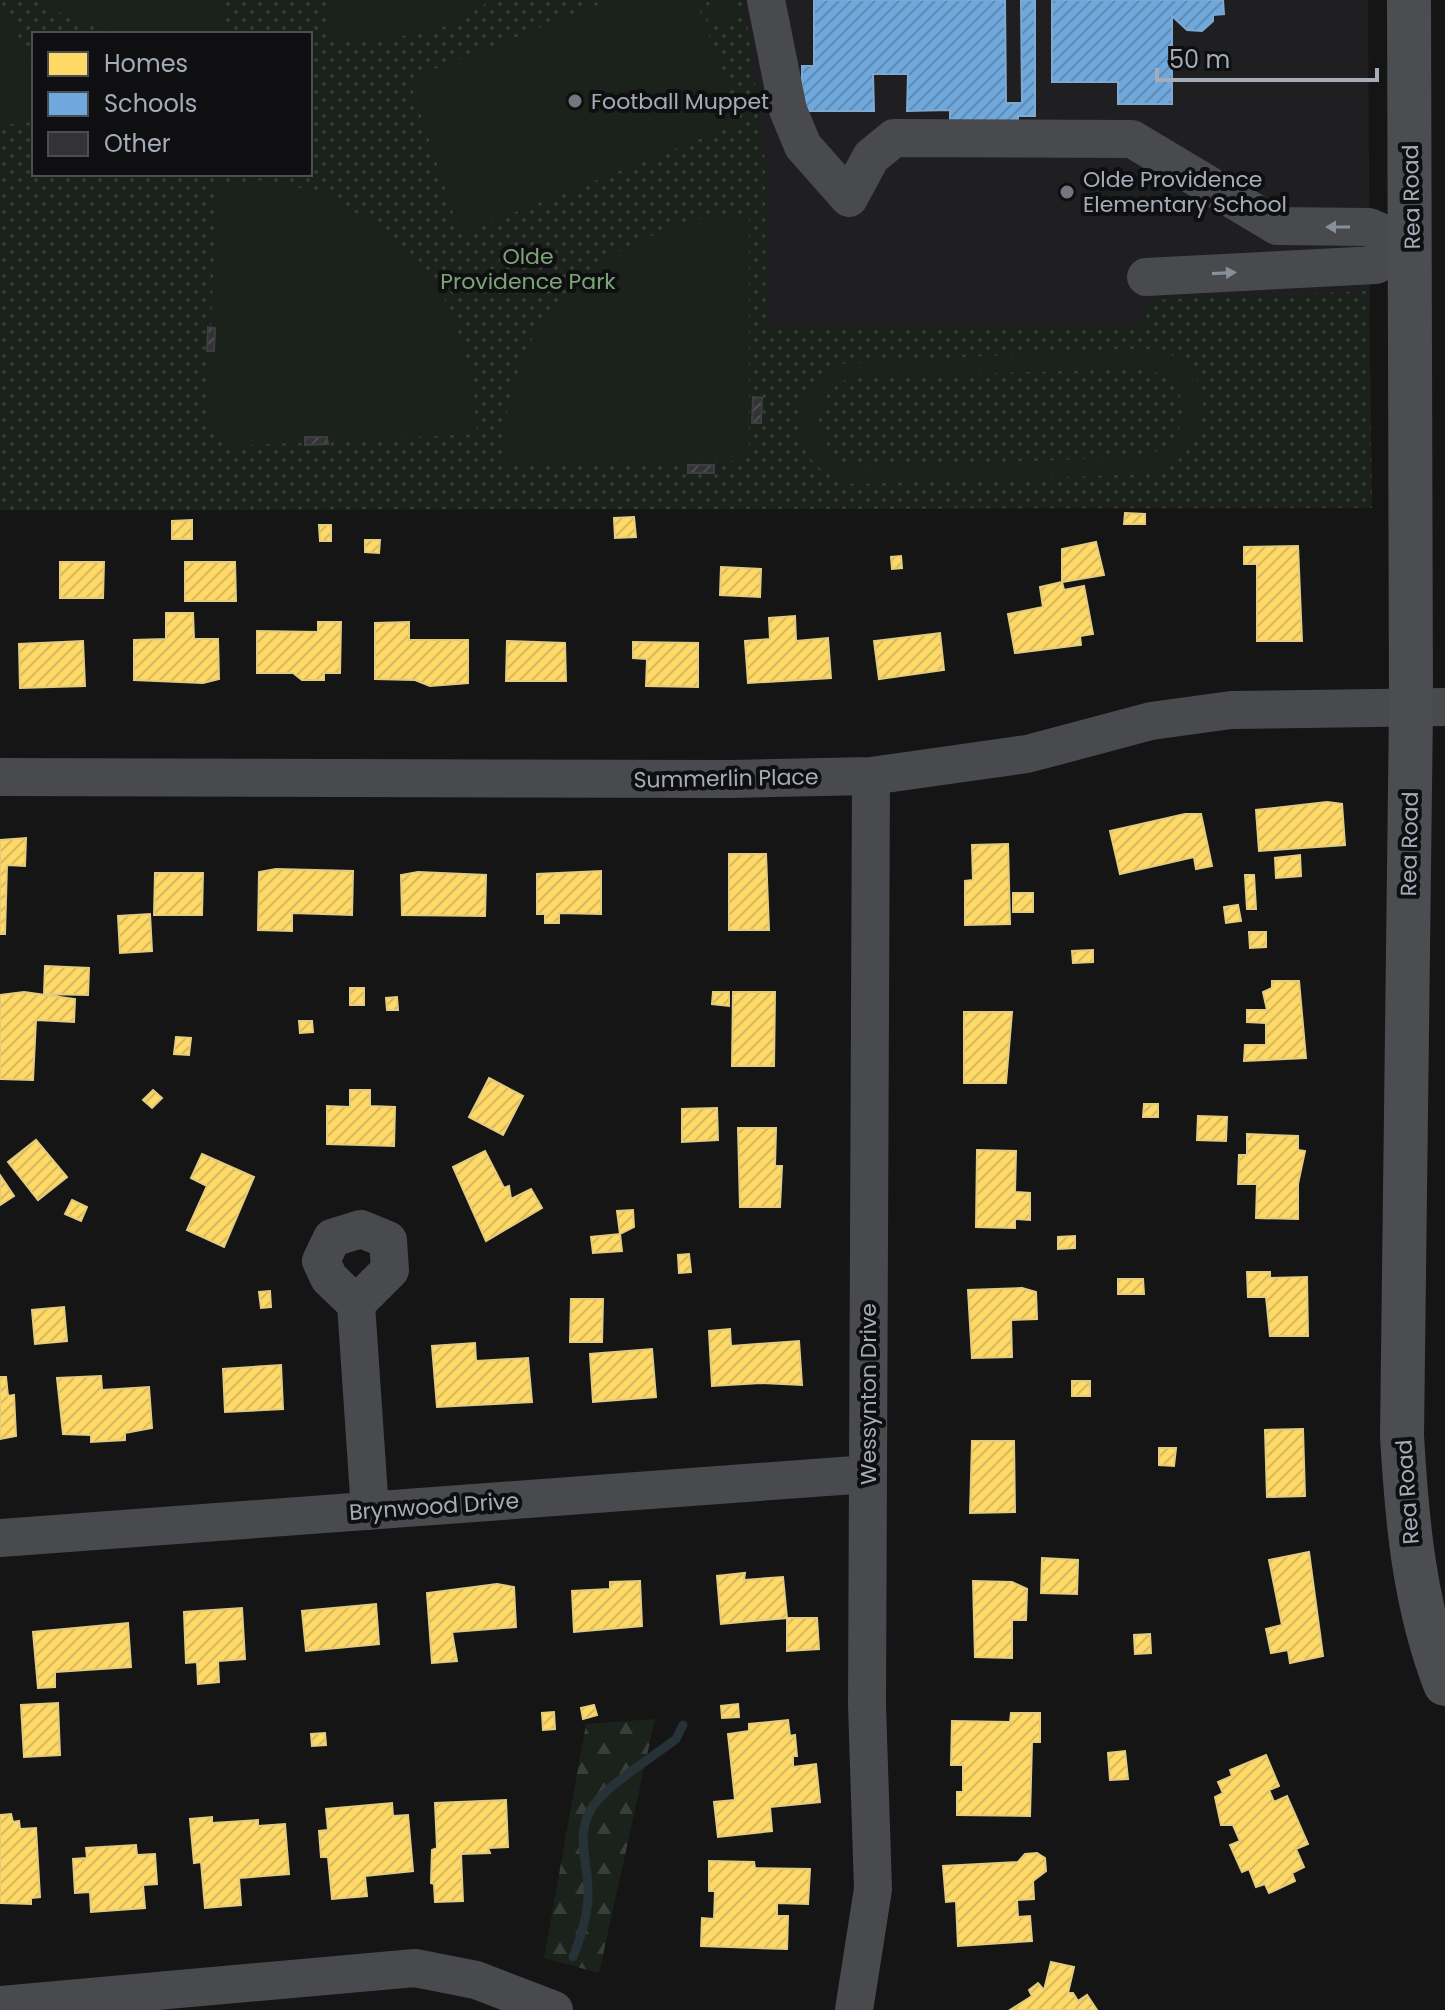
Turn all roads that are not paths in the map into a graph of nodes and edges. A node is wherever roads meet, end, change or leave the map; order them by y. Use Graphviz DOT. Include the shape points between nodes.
graph roads {
  1 [pos="766,0"];
  2 [pos="1409,0"];
  3 [pos="1412,246"];
  4 [pos="1146,277"];
  5 [pos="1428,707"];
  6 [pos="871,776"];
  7 [pos="0,777"];
  8 [pos="356,1304"];
  9 [pos="868,1474"];
  10 [pos="370,1511"];
  11 [pos="0,1538"];
  12 [pos="1445,1684"];
  13 [pos="0,2005"];
  14 [pos="554,2010"];
  15 [pos="854,2010"];
  3 -- 1 [label="street, one-way" via="1369,227 1277,226 1132,139 894,138 871,157 849,198 803,146 788,110"];
  2 -- 3 [label="main road, Rea Road"];
  4 -- 3 [label="street, one-way" via="1376,265"];
  3 -- 5 [label="main road, Rea Road"];
  5 -- 6 [label="street, Summerlin Place" via="1231,710 1151,721 1027,754"];
  5 -- 12 [label="main road, Rea Road" via="1402,1436 1407,1527 1418,1594"];
  6 -- 7 [label="street, Summerlin Place"];
  6 -- 9 [label="street, Wessynton Drive"];
  8 -- 10 [label="street"];
  9 -- 10 [label="street, Brynwood Drive"];
  9 -- 15 [label="street, Wessynton Drive" via="873,1889"];
  10 -- 11 [label="street, Brynwood Drive"];
  13 -- 14 [label="street" via="415,1968 476,1980"];
}
